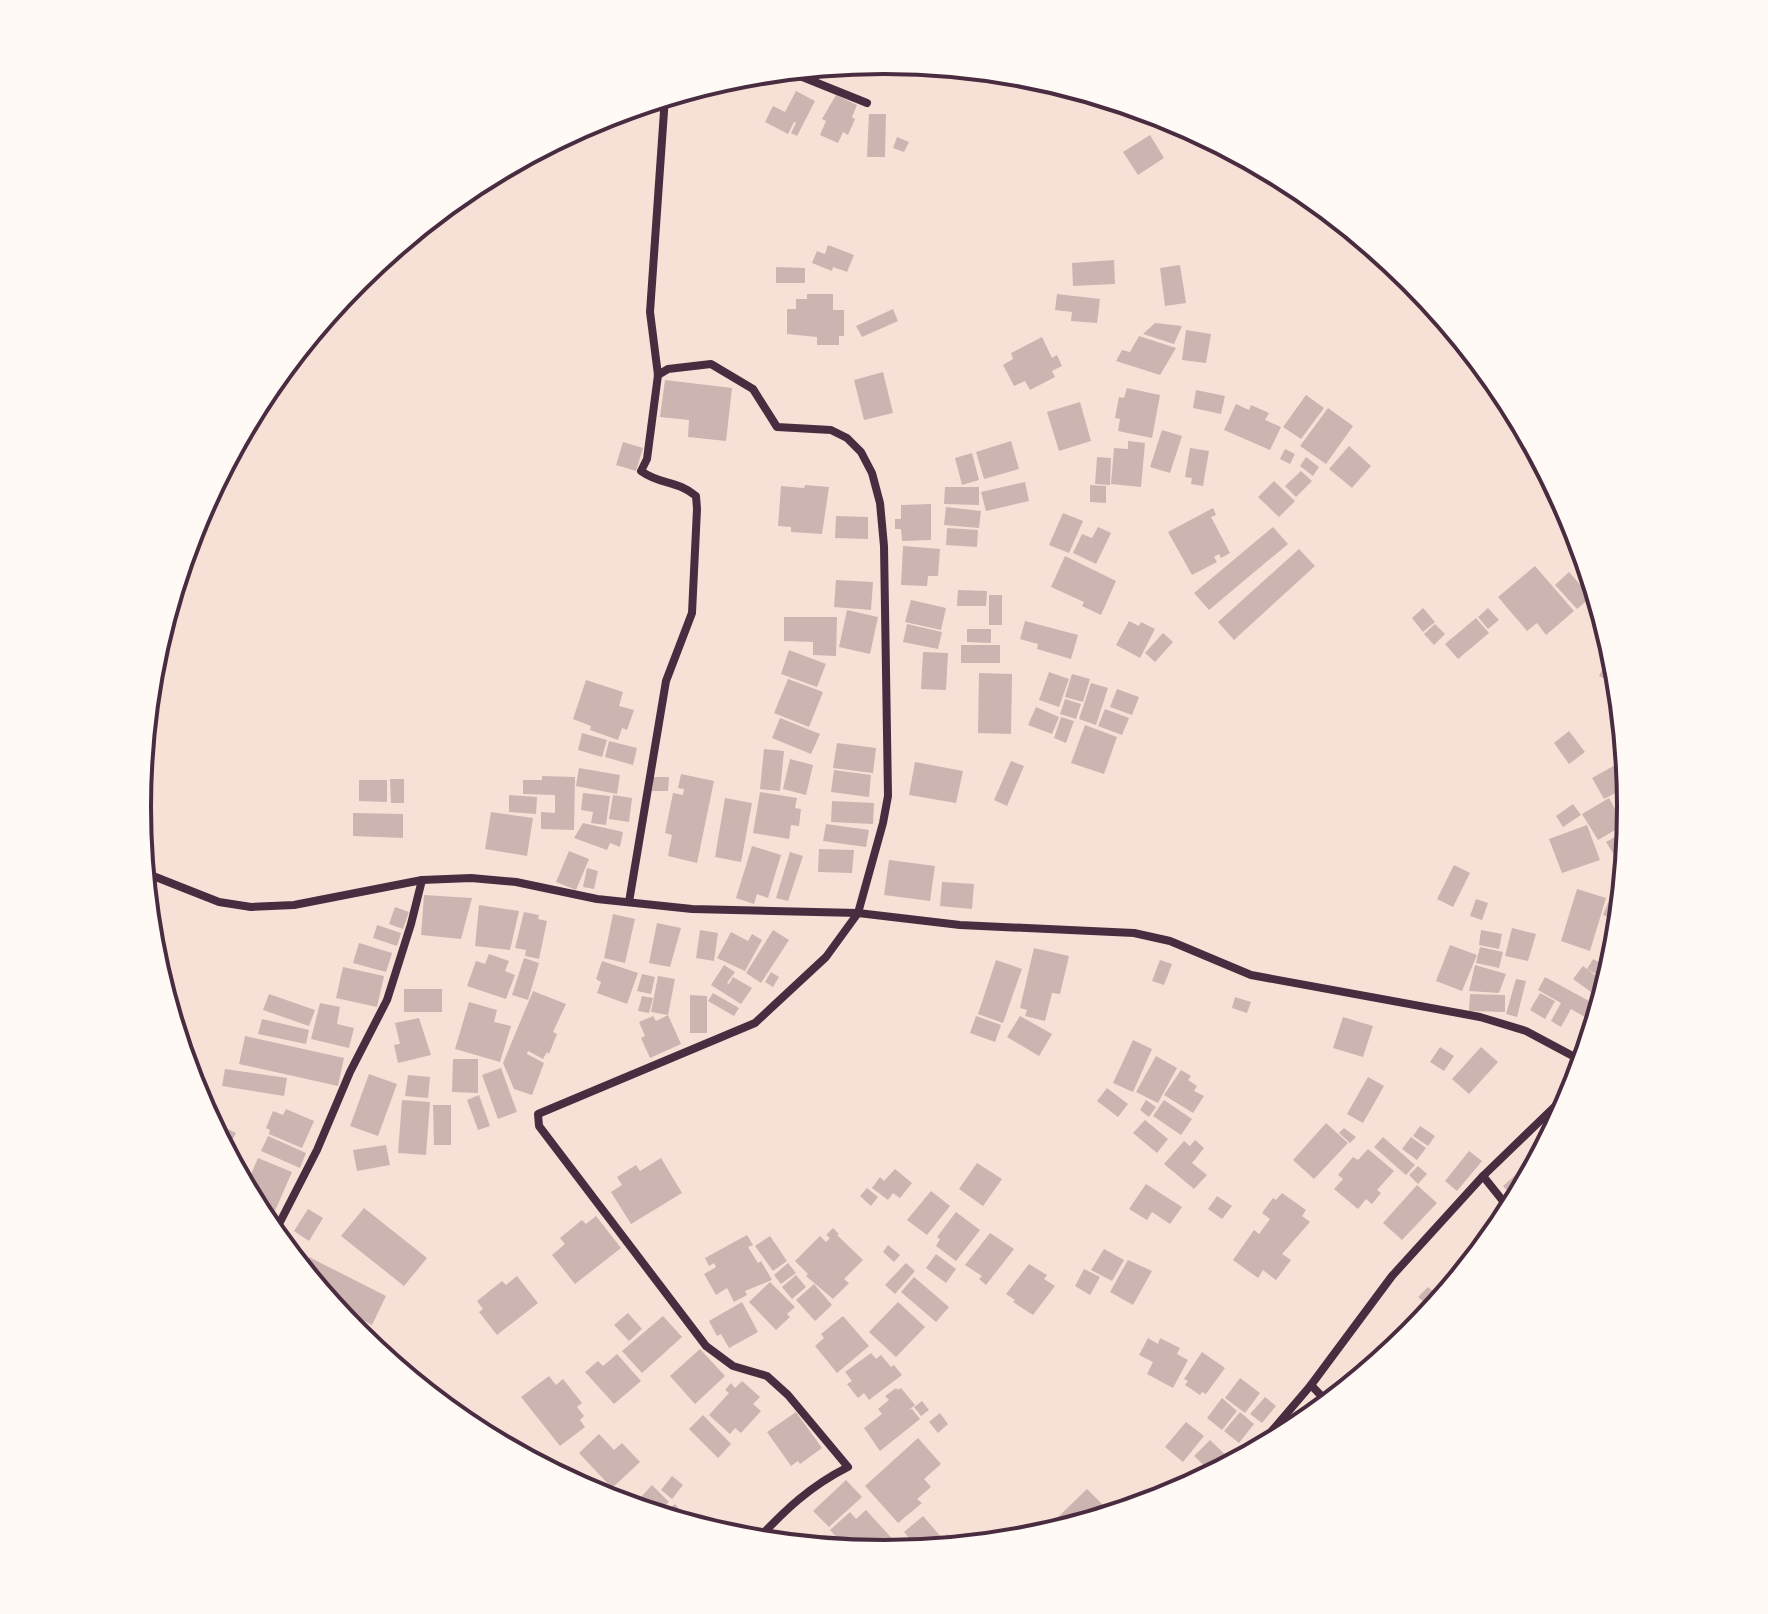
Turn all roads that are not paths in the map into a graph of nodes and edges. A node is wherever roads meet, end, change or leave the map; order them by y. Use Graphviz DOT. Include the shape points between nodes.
graph roads {
  1 [pos="806,78"];
  2 [pos="867,103"];
  3 [pos="664,108"];
  4 [pos="658,375"];
  5 [pos="155,877"];
  6 [pos="422,880"];
  7 [pos="629,902"];
  8 [pos="858,913"];
  9 [pos="1573,1056"];
  10 [pos="1550,1111"];
  11 [pos="1483,1176"];
  12 [pos="1502,1200"];
  13 [pos="280,1222"];
  14 [pos="1311,1385"];
  15 [pos="1321,1395"];
  16 [pos="1277,1425"];
  17 [pos="766,1530"];
  1 -- 2 [label="street"];
  3 -- 4 [label="street" via="650,312"];
  4 -- 7 [label="street" via="641,471 654,480 683,485 696,496 694,589 692,613 666,681"];
  4 -- 8 [label="street" via="711,364 753,389 777,427 831,430 861,452 872,473 884,546 888,796"];
  5 -- 6 [label="street" via="219,902 251,907 294,905"];
  6 -- 7 [label="street" via="516,882"];
  6 -- 13 [label="street" via="387,1000"];
  7 -- 8 [label="street"];
  8 -- 9 [label="street" via="1146,936 1251,975 1480,1017 1526,1031"];
  8 -- 17 [label="street" via="826,957 755,1023 538,1114 539,1126 706,1346 733,1366 767,1376 848,1467 819,1482"];
  10 -- 11 [label="street"];
  11 -- 12 [label="street"];
  11 -- 14 [label="street" via="1392,1276"];
  14 -- 15 [label="street"];
  14 -- 16 [label="street"];
}
